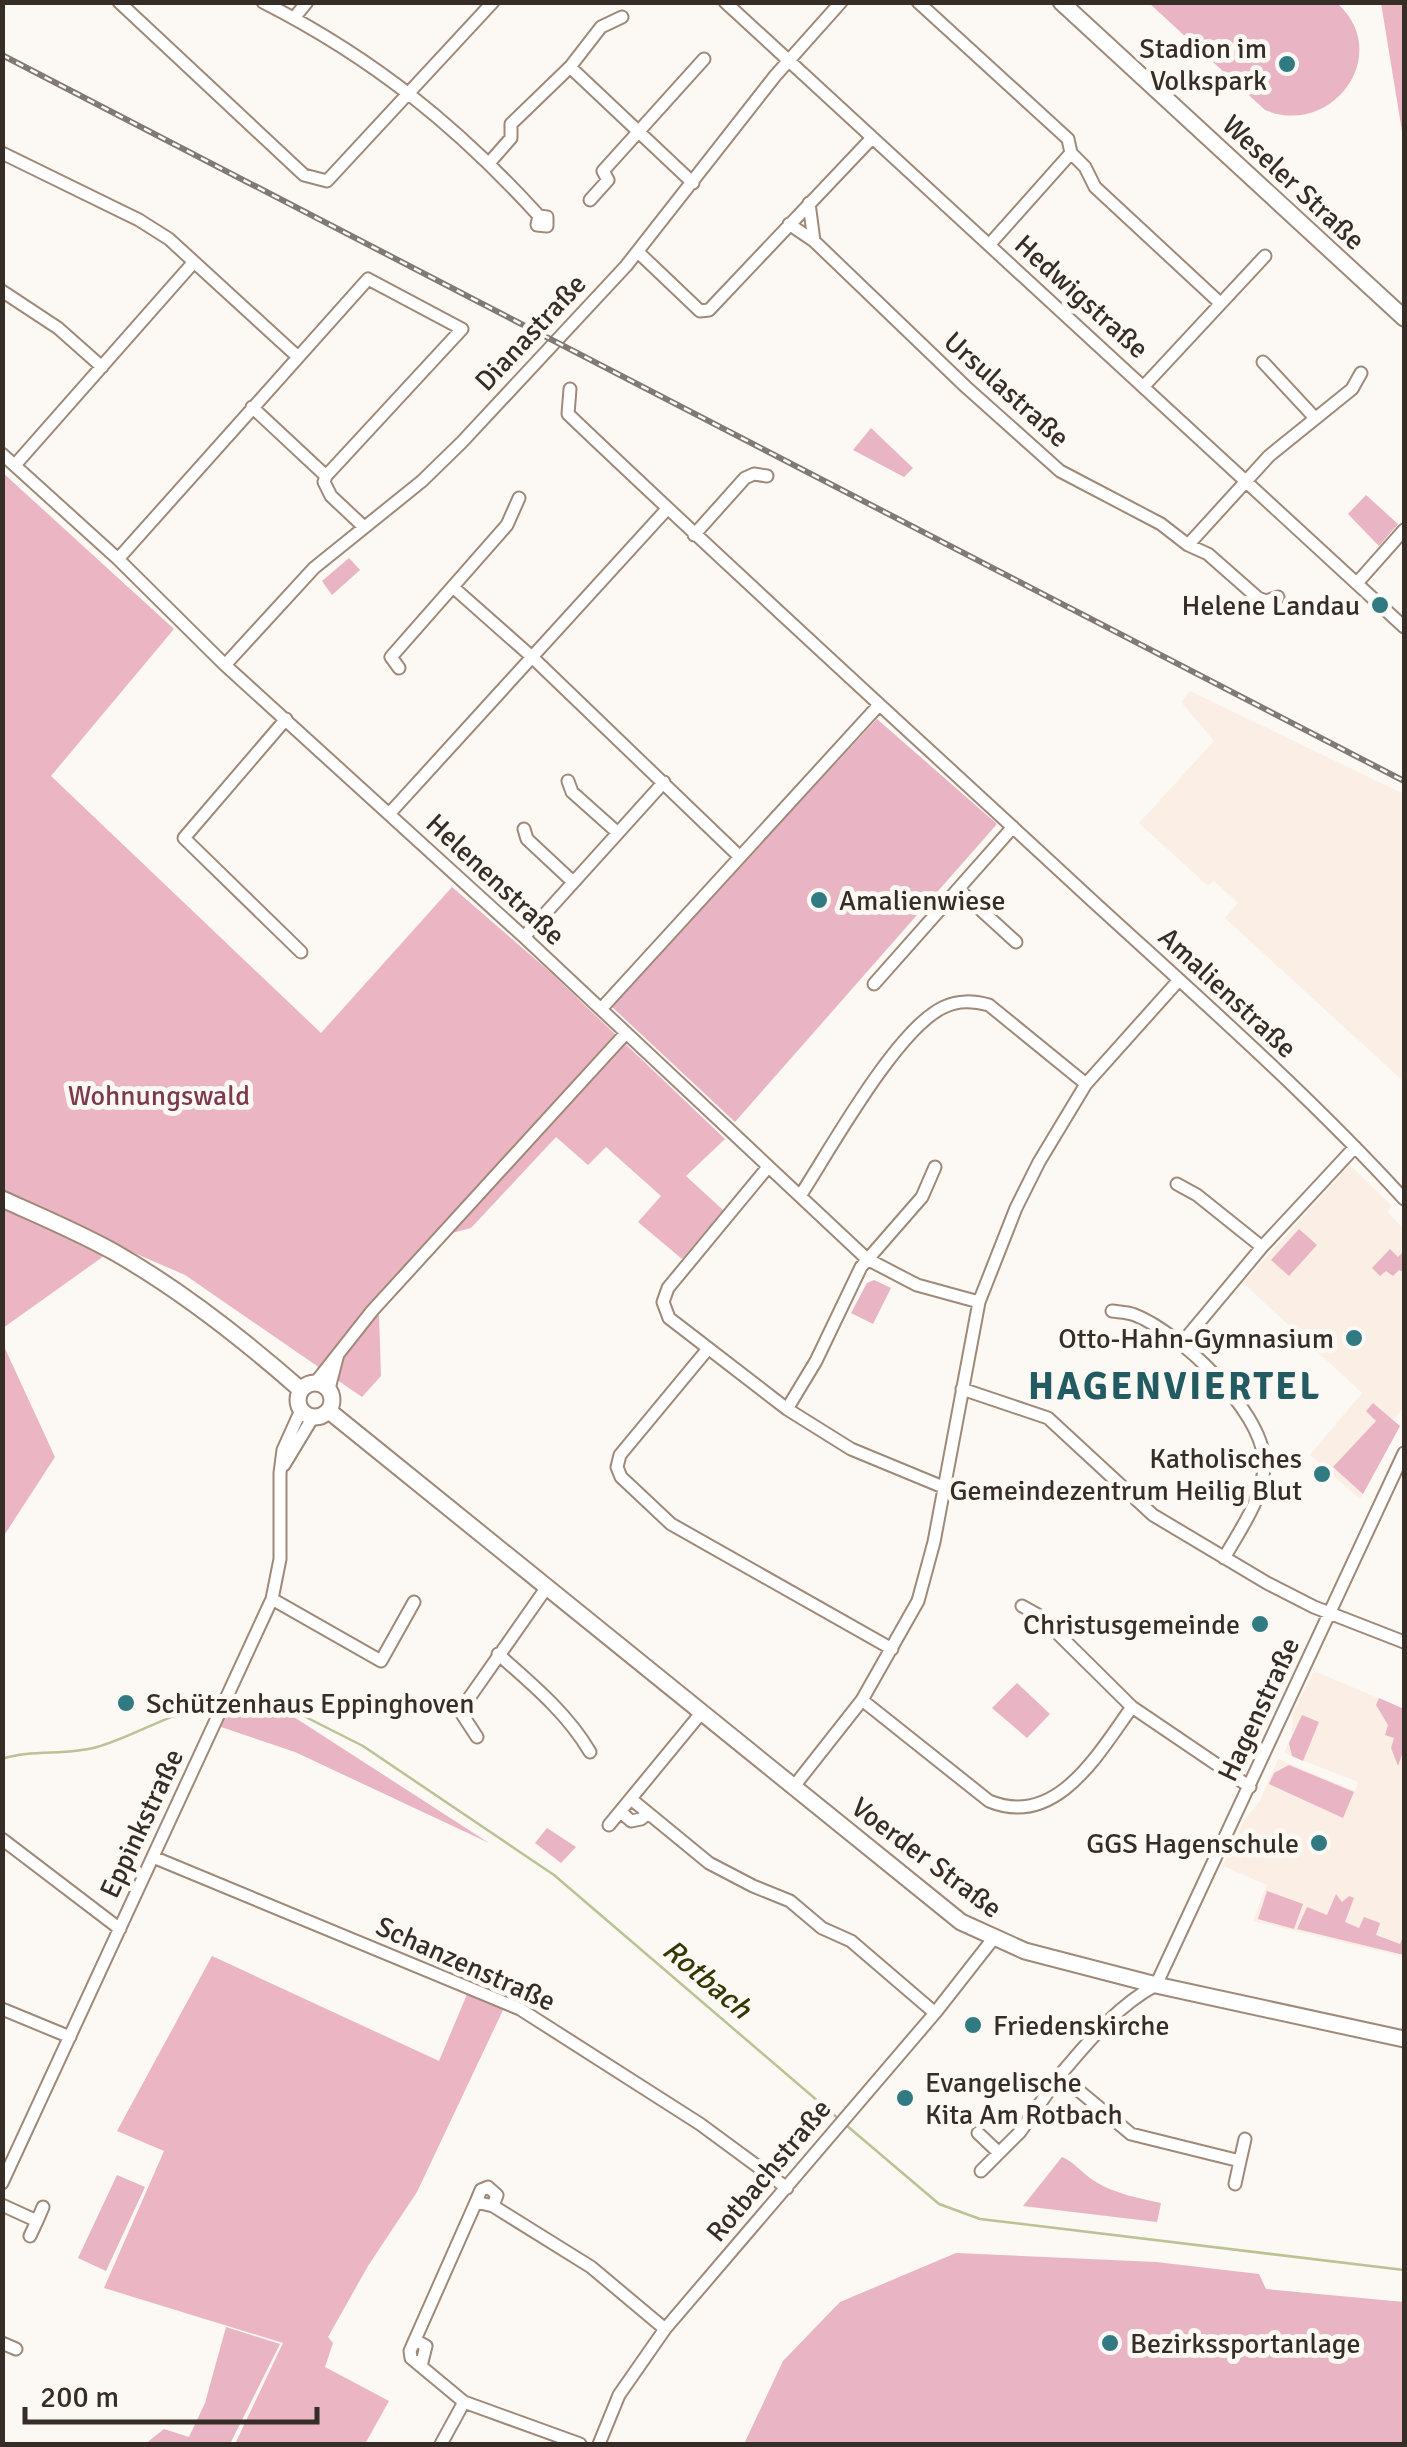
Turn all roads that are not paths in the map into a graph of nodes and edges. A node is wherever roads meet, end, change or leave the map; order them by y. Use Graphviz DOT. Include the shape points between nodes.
graph roads {
  1 [pos="119,2"];
  2 [pos="262,2"];
  3 [pos="307,2"];
  4 [pos="493,2"];
  5 [pos="726,2"];
  6 [pos="841,2"];
  7 [pos="918,2"];
  8 [pos="1061,2"];
  9 [pos="622,17"];
  10 [pos="294,18"];
  11 [pos="704,60"];
  12 [pos="788,61"];
  13 [pos="570,67"];
  14 [pos="411,92"];
  15 [pos="638,132"];
  16 [pos="872,138"];
  17 [pos="2,153"];
  18 [pos="1071,153"];
  19 [pos="490,162"];
  20 [pos="693,183"];
  21 [pos="590,200"];
  22 [pos="810,203"];
  23 [pos="539,216"];
  24 [pos="789,224"];
  25 [pos="814,241"];
  26 [pos="990,245"];
  27 [pos="638,252"];
  28 [pos="1266,256"];
  29 [pos="193,263"];
  30 [pos="2,290"];
  31 [pos="1220,303"];
  32 [pos="1404,318"];
  33 [pos="298,356"];
  34 [pos="1263,362"];
  35 [pos="102,367"];
  36 [pos="1361,373"];
  37 [pos="1144,386"];
  38 [pos="570,389"];
  39 [pos="252,407"];
  40 [pos="1316,418"];
  41 [pos="2,454"];
  42 [pos="15,465"];
  43 [pos="326,476"];
  44 [pos="767,476"];
  45 [pos="1248,479"];
  46 [pos="519,498"];
  47 [pos="667,509"];
  48 [pos="364,527"];
  49 [pos="1404,530"];
  50 [pos="694,535"];
  51 [pos="1188,545"];
  52 [pos="118,559"];
  53 [pos="1357,583"];
  54 [pos="454,588"];
  55 [pos="1278,597"];
  56 [pos="1404,627"];
  57 [pos="532,657"];
  58 [pos="225,665"];
  59 [pos="399,668"];
  60 [pos="879,704"];
  61 [pos="286,719"];
  62 [pos="568,781"];
  63 [pos="664,782"];
  64 [pos="389,814"];
  65 [pos="1013,827"];
  66 [pos="524,829"];
  67 [pos="618,834"];
  68 [pos="740,857"];
  69 [pos="574,882"];
  70 [pos="958,889"];
  71 [pos="524,937"];
  72 [pos="1016,942"];
  73 [pos="302,952"];
  74 [pos="1179,980"];
  75 [pos="874,984"];
  76 [pos="600,1009"];
  77 [pos="626,1034"];
  78 [pos="1086,1084"];
  79 [pos="1356,1147"];
  80 [pos="768,1166"];
  81 [pos="935,1167"];
  82 [pos="1177,1184"];
  83 [pos="800,1196"];
  84 [pos="2,1199"];
  85 [pos="1404,1199"];
  86 [pos="1262,1247"];
  87 [pos="867,1259"];
  88 [pos="979,1302"];
  89 [pos="1112,1311"];
  90 [pos="1180,1344"];
  91 [pos="708,1350"];
  92 [pos="315,1387"];
  93 [pos="962,1388"];
  94 [pos="787,1409"];
  95 [pos="329,1410"];
  96 [pos="307,1414"];
  97 [pos="1404,1453"];
  98 [pos="943,1487"];
  99 [pos="1224,1558"];
  100 [pos="548,1587"];
  101 [pos="272,1599"];
  102 [pos="414,1602"];
  103 [pos="1022,1606"];
  104 [pos="1330,1614"];
  105 [pos="1404,1642"];
  106 [pos="892,1648"];
  107 [pos="498,1654"];
  108 [pos="862,1700"];
  109 [pos="1132,1708"];
  110 [pos="702,1712"];
  111 [pos="477,1736"];
  112 [pos="590,1752"];
  113 [pos="795,1785"];
  114 [pos="1250,1787"];
  115 [pos="631,1799"];
  116 [pos="621,1812"];
  117 [pos="648,1813"];
  118 [pos="609,1825"];
  119 [pos="2,1839"];
  120 [pos="153,1857"];
  121 [pos="120,1928"];
  122 [pos="993,1939"];
  123 [pos="1156,1984"];
  124 [pos="2,2009"];
  125 [pos="935,2013"];
  126 [pos="70,2038"];
  127 [pos="1404,2040"];
  128 [pos="1060,2075"];
  129 [pos="978,2134"];
  130 [pos="1246,2139"];
  131 [pos="998,2152"];
  132 [pos="1240,2160"];
  133 [pos="981,2171"];
  134 [pos="2,2182"];
  135 [pos="1235,2184"];
  136 [pos="787,2188"];
  137 [pos="2,2205"];
  138 [pos="44,2207"];
  139 [pos="38,2221"];
  140 [pos="30,2236"];
  141 [pos="665,2329"];
  142 [pos="2,2343"];
  143 [pos="16,2350"];
  144 [pos="464,2402"];
  145 [pos="440,2444"];
  146 [pos="580,2444"];
  147 [pos="599,2444"];
  1 -- 14 [label="street" via="304,175 327,180"];
  2 -- 10 [label="street"];
  3 -- 10 [label="street"];
  4 -- 14 [label="street"];
  5 -- 12 [label="street, Hedwigstraße"];
  6 -- 12 [label="street, Dianastraße"];
  7 -- 18 [label="street" via="1068,139"];
  8 -- 32 [label="main road, Weseler Straße"];
  9 -- 13 [label="street" via="602,27"];
  10 -- 14 [label="street"];
  11 -- 15 [label="street"];
  12 -- 16 [label="street, Hedwigstraße"];
  12 -- 20 [label="street, Dianastraße"];
  13 -- 15 [label="street"];
  13 -- 19 [label="street" via="512,124 510,138"];
  14 -- 19 [label="street"];
  15 -- 20 [label="street"];
  15 -- 21 [label="street" via="604,170 608,180"];
  16 -- 22 [label="street"];
  16 -- 26 [label="street, Hedwigstraße"];
  17 -- 29 [label="street" via="139,220"];
  18 -- 26 [label="street"];
  18 -- 31 [label="street" via="1095,187"];
  19 -- 23 [label="street"];
  20 -- 27 [label="street, Dianastraße"];
  22 -- 24 [label="street"];
  22 -- 25 [label="street"];
  24 -- 25 [label="street, Ursulastraße"];
  24 -- 27 [label="street" via="709,310 700,311"];
  25 -- 51 [label="street, Ursulastraße" via="1060,470"];
  26 -- 37 [label="street, Hedwigstraße"];
  27 -- 48 [label="street, Dianastraße" via="462,442"];
  28 -- 31 [label="street"];
  29 -- 33 [label="street"];
  29 -- 35 [label="street"];
  30 -- 35 [label="street"];
  31 -- 37 [label="street"];
  33 -- 39 [label="street"];
  33 -- 43 [label="street" via="368,279 462,330"];
  34 -- 40 [label="street"];
  35 -- 42 [label="street"];
  36 -- 40 [label="street"];
  37 -- 45 [label="street, Hedwigstraße"];
  38 -- 47 [label="street, Amalienstraße" via="568,414"];
  39 -- 43 [label="street"];
  39 -- 52 [label="street"];
  40 -- 45 [label="street"];
  41 -- 42 [label="street, Helenenstraße"];
  42 -- 52 [label="street, Helenenstraße"];
  43 -- 48 [label="street" via="330,496"];
  44 -- 50 [label="street" via="745,478"];
  45 -- 51 [label="street"];
  45 -- 53 [label="street, Hedwigstraße"];
  46 -- 54 [label="street" via="508,525"];
  47 -- 50 [label="street, Amalienstraße"];
  47 -- 57 [label="street"];
  48 -- 58 [label="street, Dianastraße" via="314,568"];
  49 -- 53 [label="street"];
  50 -- 60 [label="street, Amalienstraße"];
  51 -- 55 [label="street, Ursulastraße" via="1258,598"];
  52 -- 58 [label="street, Helenenstraße"];
  53 -- 56 [label="street, Hedwigstraße"];
  54 -- 57 [label="street"];
  54 -- 59 [label="street" via="391,657"];
  57 -- 63 [label="street"];
  57 -- 64 [label="street"];
  58 -- 61 [label="street, Helenenstraße"];
  60 -- 65 [label="street, Amalienstraße"];
  60 -- 68 [label="street"];
  61 -- 64 [label="street, Helenenstraße"];
  61 -- 73 [label="street" via="184,838"];
  62 -- 67 [label="street"];
  63 -- 67 [label="street"];
  63 -- 68 [label="street"];
  64 -- 71 [label="street, Helenenstraße"];
  65 -- 70 [label="street"];
  65 -- 74 [label="street, Amalienstraße"];
  66 -- 69 [label="street" via="527,840"];
  67 -- 69 [label="street"];
  68 -- 76 [label="street"];
  69 -- 71 [label="street"];
  70 -- 72 [label="street"];
  70 -- 75 [label="street"];
  71 -- 76 [label="street, Helenenstraße"];
  74 -- 78 [label="street"];
  74 -- 79 [label="street, Amalienstraße"];
  76 -- 77 [label="street, Helenenstraße"];
  77 -- 80 [label="street, Helenenstraße"];
  77 -- 92 [label="street" via="339,1350"];
  78 -- 83 [label="street" via="989,1005 972,1001 941,1008 883,1068"];
  78 -- 88 [label="street" via="1016,1208"];
  79 -- 85 [label="street, Amalienstraße"];
  79 -- 86 [label="street"];
  80 -- 83 [label="street, Helenenstraße"];
  80 -- 91 [label="street" via="668,1288 669,1318"];
  81 -- 87 [label="street" via="922,1197"];
  82 -- 86 [label="street"];
  83 -- 87 [label="street, Helenenstraße"];
  84 -- 92 [label="main road" via="112,1251 190,1301 288,1378"];
  86 -- 90 [label="street"];
  87 -- 88 [label="street, Helenenstraße" via="917,1285"];
  87 -- 94 [label="street"];
  88 -- 93 [label="street"];
  89 -- 90 [label="street" via="1134,1314"];
  90 -- 99 [label="street" via="1247,1411 1264,1457 1262,1482"];
  91 -- 94 [label="street"];
  91 -- 106 [label="street" via="620,1454 621,1477 671,1524"];
  92 -- 95 [label="main road" via="333,1400"];
  92 -- 96 [label="main road" via="298,1400"];
  93 -- 98 [label="street"];
  93 -- 99 [label="street" via="1048,1418 1153,1515"];
  94 -- 98 [label="street" via="851,1448"];
  95 -- 96 [label="main road"];
  95 -- 100 [label="main road, Voerder Straße"];
  96 -- 101 [label="street, Eppinkstraße" via="283,1450 280,1559"];
  97 -- 104 [label="street, Hagenstraße"];
  98 -- 106 [label="street" via="918,1601"];
  99 -- 104 [label="street"];
  100 -- 107 [label="street"];
  100 -- 110 [label="main road, Voerder Straße"];
  101 -- 102 [label="street" via="380,1661"];
  101 -- 120 [label="street, Eppinkstraße"];
  103 -- 109 [label="street"];
  104 -- 105 [label="street"];
  104 -- 114 [label="street, Hagenstraße"];
  106 -- 108 [label="street"];
  107 -- 111 [label="street" via="460,1711"];
  107 -- 112 [label="street" via="545,1695"];
  108 -- 109 [label="street" via="1003,1808 1054,1799"];
  108 -- 113 [label="street"];
  109 -- 114 [label="street"];
  110 -- 113 [label="main road, Voerder Straße"];
  110 -- 115 [label="street"];
  113 -- 122 [label="main road, Voerder Straße" via="962,1922"];
  114 -- 123 [label="street, Hagenstraße"];
  115 -- 116 [label="street"];
  115 -- 117 [label="street"];
  116 -- 117 [label="street" via="632,1820"];
  116 -- 118 [label="street"];
  117 -- 125 [label="street" via="710,1863 790,1900 822,1928 851,1941"];
  119 -- 121 [label="street"];
  120 -- 121 [label="street, Eppinkstraße"];
  120 -- 136 [label="street, Schanzenstraße" via="520,2008"];
  121 -- 126 [label="street, Eppinkstraße"];
  122 -- 123 [label="main road, Voerder Straße"];
  122 -- 125 [label="street, Rotbachstraße"];
  123 -- 127 [label="main road, Voerder Straße"];
  123 -- 128 [label="street" via="1094,2034"];
  124 -- 126 [label="street"];
  125 -- 136 [label="street, Rotbachstraße"];
  126 -- 134 [label="street, Eppinkstraße"];
  128 -- 131 [label="street"];
  128 -- 132 [label="street" via="1131,2134"];
  129 -- 131 [label="street"];
  130 -- 132 [label="street"];
  131 -- 133 [label="street"];
  132 -- 135 [label="street"];
  136 -- 141 [label="street, Rotbachstraße"];
  137 -- 139 [label="street"];
  138 -- 139 [label="street"];
  139 -- 140 [label="street"];
  141 -- 144 [label="street" via="590,2267 493,2206 497,2194 490,2187 481,2190 415,2340 426,2346 421,2366"];
  141 -- 147 [label="street, Rotbachstraße" via="619,2395"];
  142 -- 143 [label="street"];
  144 -- 145 [label="street"];
  144 -- 146 [label="street"];
}
